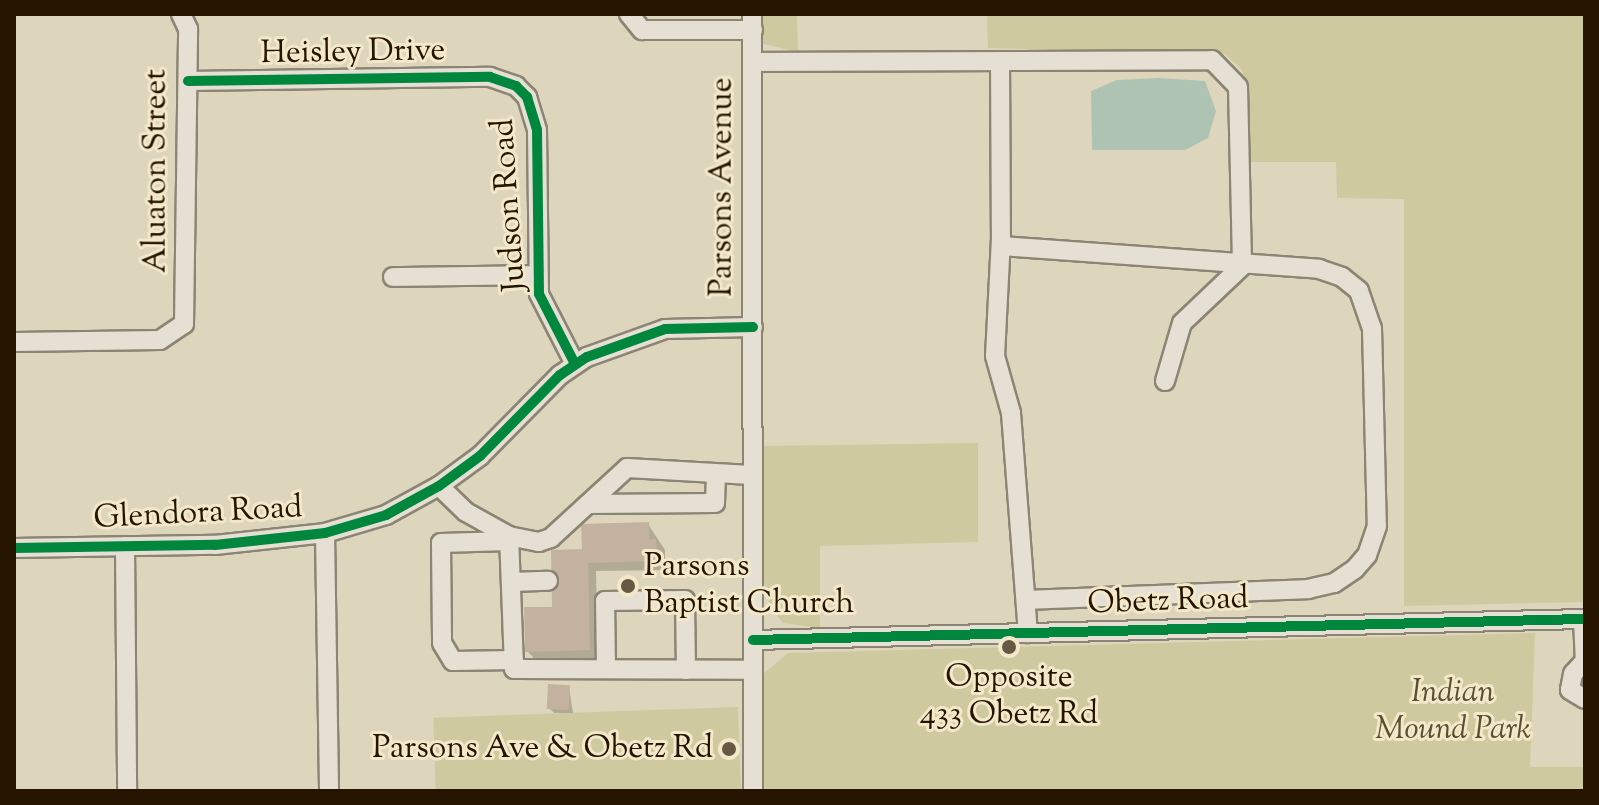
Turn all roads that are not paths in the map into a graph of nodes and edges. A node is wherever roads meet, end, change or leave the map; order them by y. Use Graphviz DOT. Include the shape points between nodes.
graph roads {
  1 [pos="181,14"];
  2 [pos="629,14"];
  3 [pos="752,22"];
  4 [pos="1000,61"];
  5 [pos="753,62"];
  6 [pos="188,81"];
  7 [pos="516,86"];
  8 [pos="1001,246"];
  9 [pos="1242,266"];
  10 [pos="536,275"];
  11 [pos="393,277"];
  12 [pos="753,327"];
  13 [pos="14,342"];
  14 [pos="575,364"];
  15 [pos="1165,381"];
  16 [pos="716,474"];
  17 [pos="751,475"];
  18 [pos="439,486"];
  19 [pos="588,504"];
  20 [pos="325,533"];
  21 [pos="509,538"];
  22 [pos="125,546"];
  23 [pos="14,548"];
  24 [pos="548,581"];
  25 [pos="511,582"];
  26 [pos="1309,589"];
  27 [pos="1027,600"];
  28 [pos="1584,619"];
  29 [pos="1309,624"];
  30 [pos="1028,633"];
  31 [pos="753,640"];
  32 [pos="514,660"];
  33 [pos="1584,662"];
  34 [pos="606,669"];
  35 [pos="686,670"];
  36 [pos="753,670"];
  37 [pos="1585,699"];
  38 [pos="127,791"];
  39 [pos="329,791"];
  40 [pos="753,791"];
  1 -- 6 [label="street, Aluaton Street" via="188,29"];
  2 -- 3 [label="street" via="642,30"];
  3 -- 5 [label="street, Parsons Avenue"];
  4 -- 5 [label="street"];
  4 -- 8 [label="street"];
  4 -- 9 [label="street" via="1212,60 1226,71 1238,87"];
  5 -- 12 [label="street, Parsons Avenue"];
  6 -- 7 [label="street, Heisley Drive" via="490,77"];
  6 -- 13 [label="street, Aluaton Street" via="187,307 180,329 152,341"];
  7 -- 10 [label="street, Judson Road" via="527,97 537,130"];
  8 -- 9 [label="street" via="1196,257"];
  8 -- 27 [label="street" via="995,356 1011,413"];
  9 -- 15 [label="street" via="1182,323 1172,342"];
  9 -- 26 [label="street" via="1306,267 1342,277 1359,291 1372,328 1375,538 1355,569 1334,583"];
  10 -- 11 [label="street"];
  10 -- 14 [label="street, Judson Road" via="549,319"];
  12 -- 14 [label="street, Glendora Road" via="665,329 624,340"];
  12 -- 17 [label="street, Parsons Avenue"];
  14 -- 18 [label="street, Glendora Road" via="480,456"];
  16 -- 17 [label="street"];
  16 -- 19 [label="street" via="627,468"];
  16 -- 19 [label="street" via="715,503"];
  17 -- 31 [label="street, Parsons Avenue"];
  18 -- 20 [label="street, Glendora Road" via="386,515"];
  18 -- 21 [label="street" via="466,512"];
  19 -- 21 [label="street" via="551,538"];
  20 -- 22 [label="street, Glendora Road" via="244,543"];
  20 -- 39 [label="street"];
  21 -- 25 [label="street"];
  21 -- 32 [label="street" via="441,543 442,643 453,661"];
  22 -- 23 [label="street, Glendora Road"];
  22 -- 38 [label="street"];
  24 -- 25 [label="street"];
  25 -- 32 [label="street"];
  26 -- 27 [label="street"];
  26 -- 29 [label="street"];
  27 -- 30 [label="street"];
  28 -- 29 [label="street, Obetz Road"];
  28 -- 33 [label="street"];
  29 -- 30 [label="street, Obetz Road"];
  30 -- 31 [label="street, Obetz Road"];
  31 -- 36 [label="street, Parsons Avenue"];
  32 -- 34 [label="street" via="514,669"];
  33 -- 37 [label="street" via="1573,674 1570,690"];
  34 -- 35 [label="street"];
  34 -- 35 [label="street" via="605,601 685,600"];
  35 -- 36 [label="street"];
  36 -- 40 [label="street, Parsons Avenue"];
}
